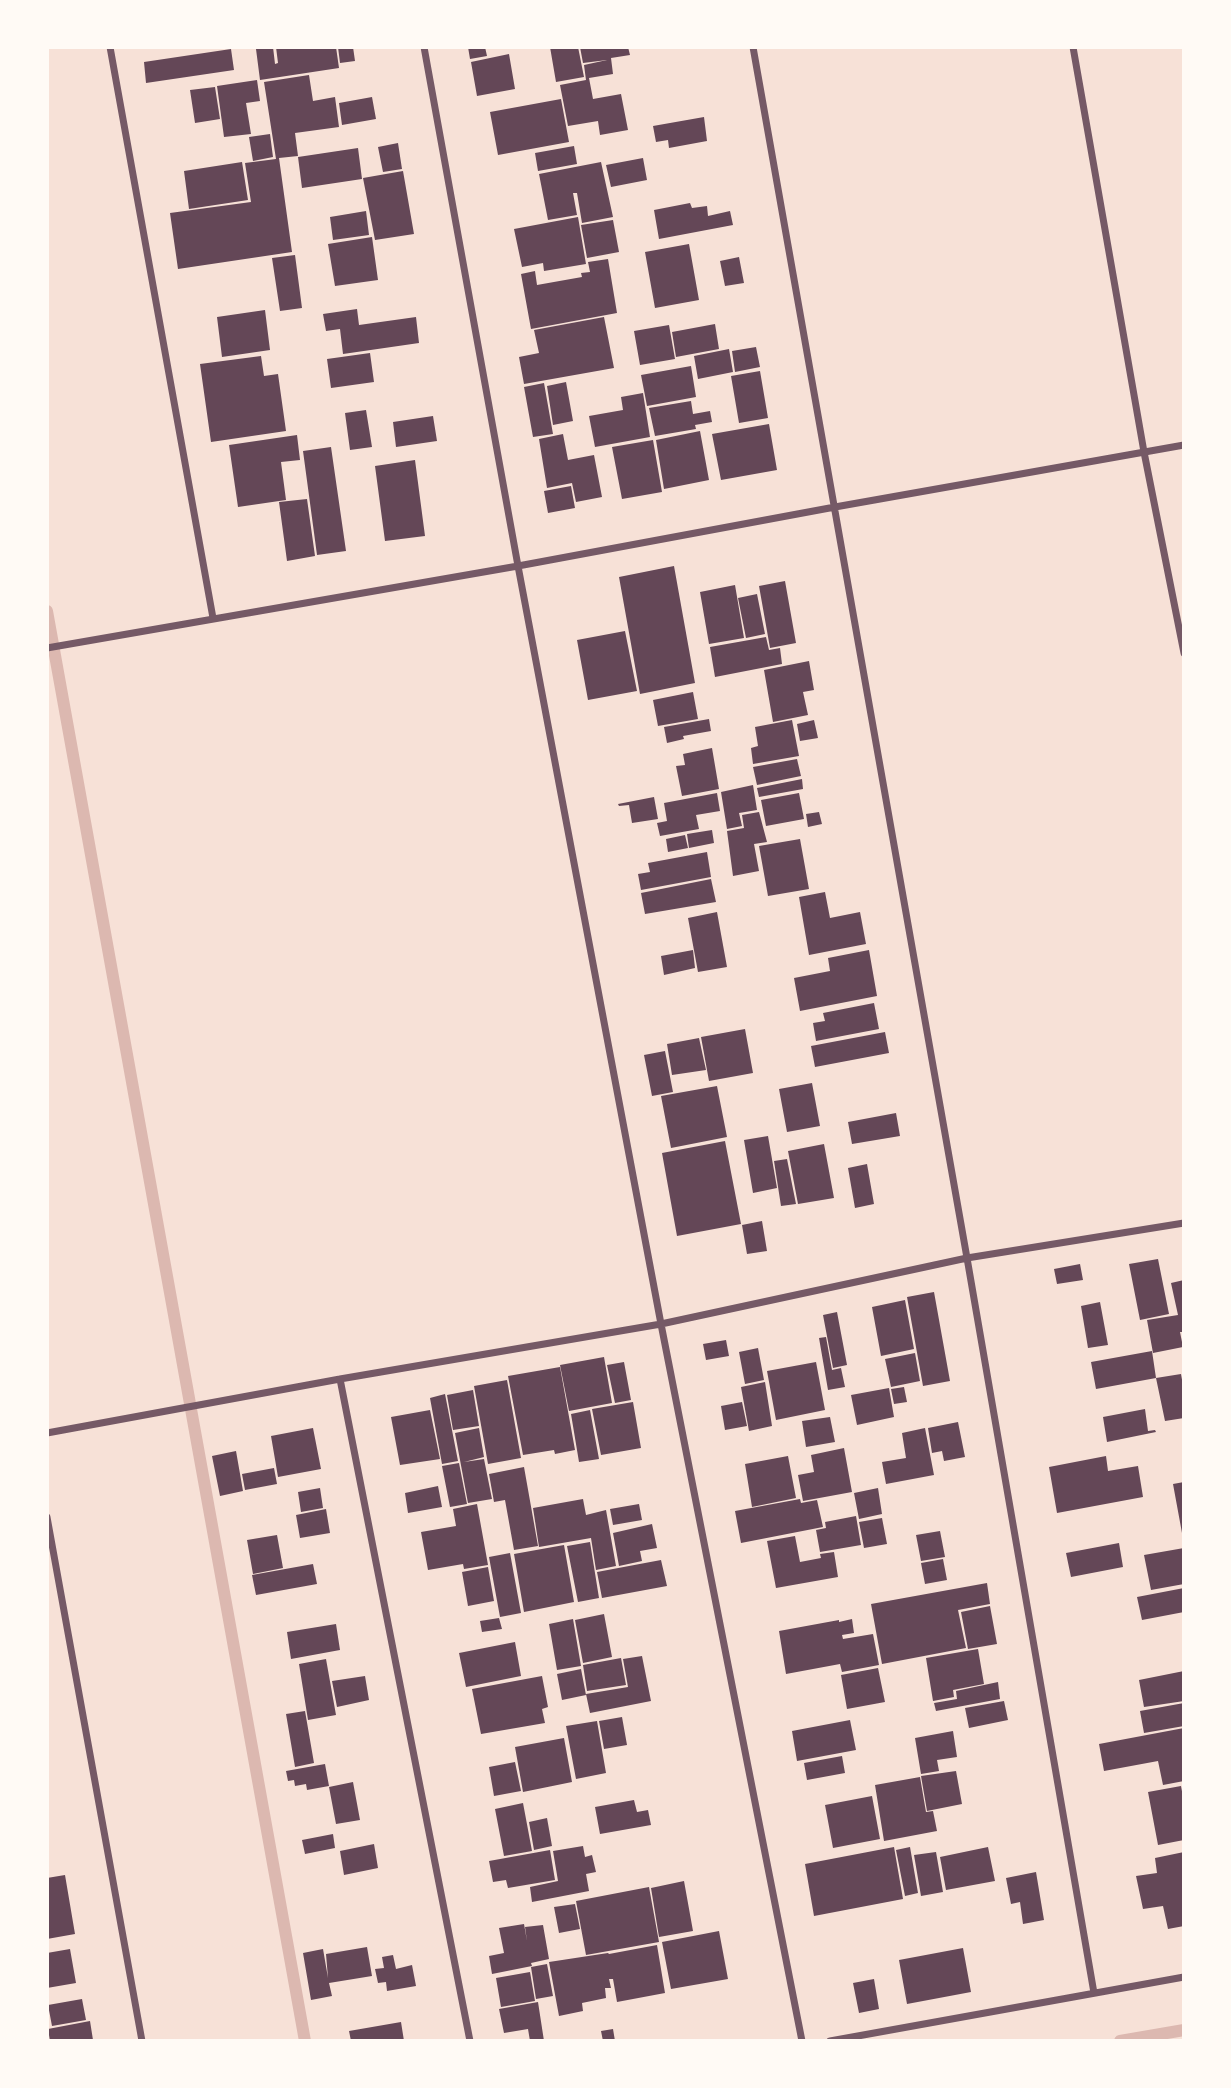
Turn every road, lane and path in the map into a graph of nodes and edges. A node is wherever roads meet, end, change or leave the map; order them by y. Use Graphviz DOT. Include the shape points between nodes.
graph roads {
  1 [pos="110,47"];
  2 [pos="424,47"];
  3 [pos="753,47"];
  4 [pos="1073,47"];
  5 [pos="1184,444"];
  6 [pos="1144,452"];
  7 [pos="835,507"];
  8 [pos="518,566"];
  9 [pos="213,618"];
  10 [pos="47,648"];
  11 [pos="1184,653"];
  12 [pos="1184,1223"];
  13 [pos="967,1258"];
  14 [pos="661,1324"];
  15 [pos="340,1379"];
  16 [pos="47,1433"];
  17 [pos="47,1517"];
  18 [pos="1184,1977"];
  19 [pos="1094,1993"];
  20 [pos="142,2041"];
  21 [pos="470,2041"];
  22 [pos="802,2041"];
  23 [pos="830,2041"];
  1 -- 9 [label="street"];
  2 -- 8 [label="street"];
  3 -- 7 [label="street"];
  4 -- 6 [label="street"];
  5 -- 6 [label="street"];
  6 -- 7 [label="street"];
  6 -- 11 [label="street"];
  7 -- 8 [label="street"];
  7 -- 13 [label="street"];
  8 -- 9 [label="street"];
  8 -- 14 [label="street"];
  9 -- 10 [label="street"];
  12 -- 13 [label="street"];
  13 -- 14 [label="street"];
  13 -- 19 [label="street"];
  14 -- 15 [label="street"];
  14 -- 22 [label="street"];
  15 -- 16 [label="street"];
  15 -- 21 [label="street"];
  17 -- 20 [label="street"];
  18 -- 19 [label="street"];
  19 -- 23 [label="street"];
}
